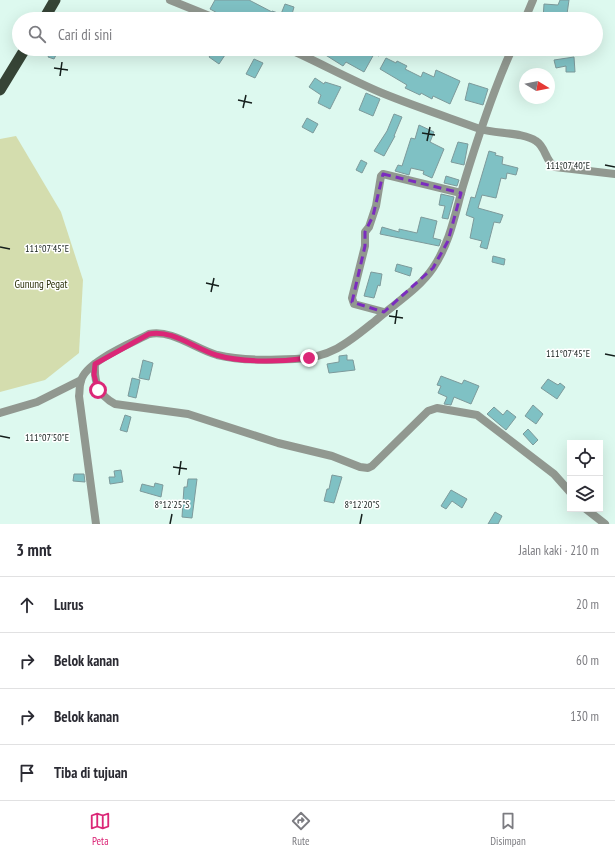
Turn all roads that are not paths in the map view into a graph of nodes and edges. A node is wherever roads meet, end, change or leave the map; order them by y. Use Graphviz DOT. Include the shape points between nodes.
graph roads {
  1 [pos="55,0"];
  2 [pos="170,0"];
  3 [pos="533,0"];
  4 [pos="48,12"];
  5 [pos="200,12"];
  6 [pos="527,12"];
  7 [pos="21,56"];
  8 [pos="304,56"];
  9 [pos="509,56"];
  10 [pos="0,90"];
  11 [pos="481,129"];
  12 [pos="615,174"];
  13 [pos="461,193"];
  14 [pos="384,312"];
  15 [pos="95,364"];
  16 [pos="81,380"];
  17 [pos="0,413"];
  18 [pos="567,489"];
  19 [pos="590,512"];
  20 [pos="96,524"];
  21 [pos="605,524"];
  1 -- 4 [label="highway"];
  2 -- 5 [label="street"];
  3 -- 6 [label="street"];
  7 -- 10 [label="highway"];
  8 -- 11 [label="street" via="382,92"];
  9 -- 11 [label="street"];
  11 -- 12 [label="street" via="536,141 550,164 555,167"];
  11 -- 13 [label="street"];
  13 -- 14 [label="street" via="448,240 433,268"];
  13 -- 14 [label="street" via="384,174 381,176 373,216 365,232 365,246 352,298 354,304"];
  14 -- 15 [label="street" via="344,346 309,358 262,360 216,355 167,334 156,332"];
  15 -- 16 [label="street"];
  15 -- 18 [label="street" via="94,375 98,390 104,399 114,404 188,414 365,468 372,466 428,411 437,408 477,415 554,474"];
  16 -- 17 [label="street" via="38,402"];
  16 -- 20 [label="street" via="81,420"];
  19 -- 21 [label="street"];
}
